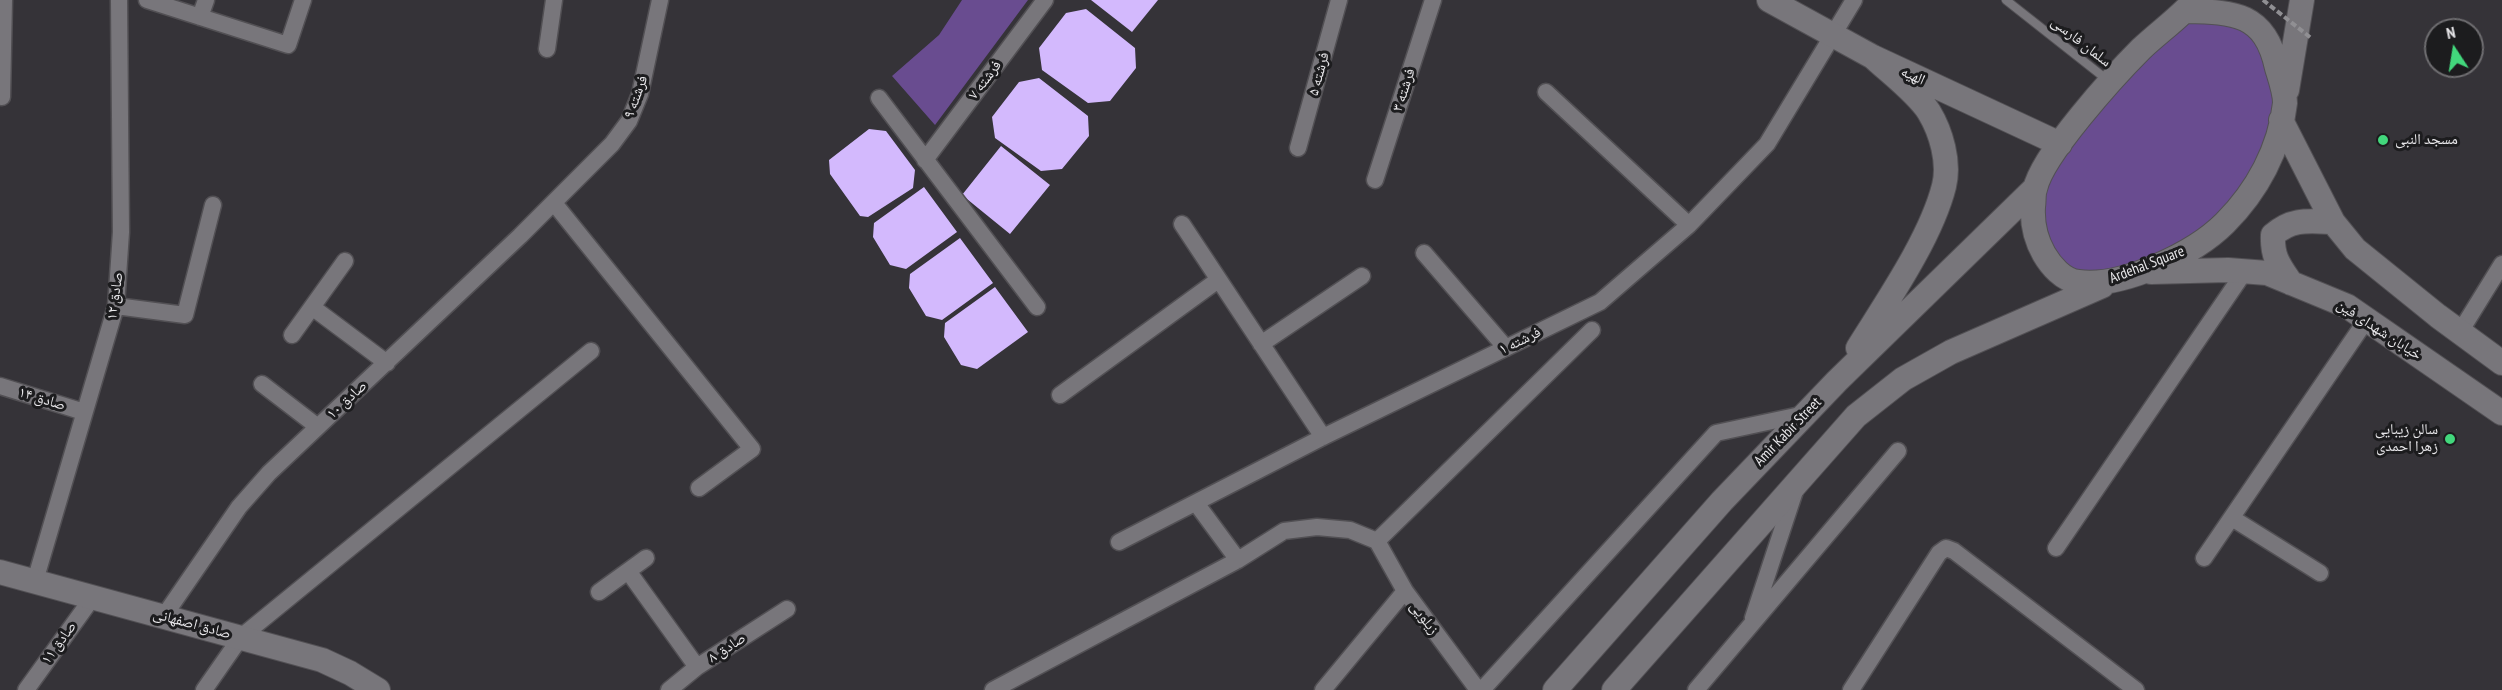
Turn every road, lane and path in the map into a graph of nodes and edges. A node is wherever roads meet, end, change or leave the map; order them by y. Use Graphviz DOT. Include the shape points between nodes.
graph roads {
  1 [pos="4,0"];
  2 [pos="119,0"];
  3 [pos="147,0"];
  4 [pos="206,0"];
  5 [pos="303,0"];
  6 [pos="554,0"];
  7 [pos="660,0"];
  8 [pos="1045,0"];
  9 [pos="1339,0"];
  10 [pos="1433,0"];
  11 [pos="1769,0"];
  12 [pos="1854,0"];
  13 [pos="2006,0"];
  14 [pos="2263,0"];
  15 [pos="2302,0"];
  16 [pos="2190,5"];
  17 [pos="200,17"];
  18 [pos="1833,33"];
  19 [pos="2311,38"];
  20 [pos="547,49"];
  21 [pos="1873,57"];
  22 [pos="2111,82"];
  23 [pos="1546,92"];
  24 [pos="2,97"];
  25 [pos="879,98"];
  26 [pos="2283,111"];
  27 [pos="2060,144"];
  28 [pos="1298,148"];
  29 [pos="925,160"];
  30 [pos="1375,180"];
  31 [pos="2035,188"];
  32 [pos="554,203"];
  33 [pos="213,206"];
  34 [pos="2332,222"];
  35 [pos="1182,224"];
  36 [pos="1689,225"];
  37 [pos="1424,254"];
  38 [pos="345,261"];
  39 [pos="2502,264"];
  40 [pos="2245,271"];
  41 [pos="2137,273"];
  42 [pos="1362,276"];
  43 [pos="1218,280"];
  44 [pos="2111,282"];
  45 [pos="2291,283"];
  46 [pos="116,306"];
  47 [pos="1037,307"];
  48 [pos="312,308"];
  49 [pos="2367,319"];
  50 [pos="1592,330"];
  51 [pos="2460,332"];
  52 [pos="292,335"];
  53 [pos="1261,344"];
  54 [pos="1506,348"];
  55 [pos="591,351"];
  56 [pos="387,363"];
  57 [pos="2502,363"];
  58 [pos="1837,381"];
  59 [pos="262,384"];
  60 [pos="0,386"];
  61 [pos="1060,395"];
  62 [pos="84,412"];
  63 [pos="2502,413"];
  64 [pos="1805,414"];
  65 [pos="318,427"];
  66 [pos="1323,437"];
  67 [pos="1898,451"];
  68 [pos="1798,483"];
  69 [pos="699,488"];
  70 [pos="1196,503"];
  71 [pos="2232,518"];
  72 [pos="1377,541"];
  73 [pos="1119,543"];
  74 [pos="2056,548"];
  75 [pos="646,558"];
  76 [pos="2204,558"];
  77 [pos="1238,560"];
  78 [pos="628,571"];
  79 [pos="0,572"];
  80 [pos="2320,573"];
  81 [pos="35,581"];
  82 [pos="1405,591"];
  83 [pos="599,592"];
  84 [pos="93,597"];
  85 [pos="787,609"];
  86 [pos="164,616"];
  87 [pos="1751,624"];
  88 [pos="241,637"];
  89 [pos="697,667"];
  90 [pos="26,690"];
  91 [pos="204,690"];
  92 [pos="378,690"];
  93 [pos="669,690"];
  94 [pos="993,690"];
  95 [pos="1323,690"];
  96 [pos="1480,690"];
  97 [pos="1555,690"];
  98 [pos="1614,690"];
  99 [pos="1696,690"];
  100 [pos="1851,690"];
  101 [pos="2136,690"];
  1 -- 24 [label="street"];
  2 -- 46 [label="street, صادق ۱۲" via="120,232"];
  3 -- 17 [label="street"];
  4 -- 17 [label="street"];
  5 -- 17 [label="street" via="288,45"];
  6 -- 20 [label="street"];
  7 -- 32 [label="street, فرشته ۹" via="640,94 628,121 612,144"];
  8 -- 29 [label="street, فرشته ۷"];
  9 -- 28 [label="street, فرشته ۵"];
  10 -- 30 [label="street, فرشته ۳"];
  11 -- 18 [label="main road, الهیه"];
  12 -- 18 [label="street, فرشته ۱"];
  13 -- 22 [label="lane, سلمان فارسی"];
  14 -- 19 [label="path, bridge"];
  15 -- 26 [label="main road"];
  16 -- 22 [label="main road, Ardehal Square"];
  16 -- 26 [label="main road, Ardehal Square" via="2246,18 2266,36 2274,54"];
  18 -- 21 [label="main road, الهیه"];
  18 -- 36 [label="street, فرشته ۱" via="1767,144"];
  21 -- 27 [label="main road, الهیه"];
  21 -- 58 [label="main road" via="1927,109 1939,131 1944,152 1945,185 1931,222 1896,286"];
  22 -- 27 [label="main road, Ardehal Square"];
  23 -- 36 [label="street"];
  25 -- 29 [label="street"];
  26 -- 34 [label="main road"];
  26 -- 41 [label="main road, Ardehal Square" via="2275,147 2263,174 2225,224 2201,243"];
  27 -- 31 [label="main road, Ardehal Square"];
  29 -- 47 [label="street"];
  31 -- 44 [label="main road, Ardehal Square" via="2032,218 2037,243 2049,263 2076,282"];
  31 -- 58 [label="main road, Amir Kabir Street"];
  32 -- 56 [label="street, صادق ۱۰"];
  32 -- 69 [label="street" via="752,449"];
  33 -- 46 [label="street" via="185,315"];
  34 -- 45 [label="main road" via="2301,221 2284,225 2273,235 2272,250"];
  34 -- 51 [label="main road" via="2355,249"];
  35 -- 43 [label="street"];
  36 -- 54 [label="street, فرشته ۱" via="1600,302"];
  37 -- 54 [label="street"];
  38 -- 48 [label="street"];
  39 -- 51 [label="street"];
  40 -- 41 [label="main road, خیابان شهدای فین"];
  40 -- 45 [label="main road, خیابان شهدای فین" via="2267,273"];
  40 -- 74 [label="street"];
  41 -- 44 [label="main road, Ardehal Square"];
  42 -- 53 [label="street"];
  43 -- 53 [label="street"];
  43 -- 61 [label="street"];
  44 -- 68 [label="main road" via="1951,352 1903,379 1856,416"];
  45 -- 49 [label="main road, خیابان شهدای فین" via="2347,306"];
  46 -- 62 [label="street, صادق ۱۲"];
  48 -- 52 [label="street"];
  48 -- 56 [label="street"];
  49 -- 63 [label="main road, خیابان شهدای فین"];
  49 -- 71 [label="street"];
  50 -- 72 [label="street"];
  51 -- 57 [label="main road"];
  53 -- 66 [label="street"];
  54 -- 66 [label="street, فرشته ۱"];
  55 -- 88 [label="street"];
  56 -- 65 [label="street, صادق ۱۰"];
  58 -- 64 [label="main road, Amir Kabir Street"];
  59 -- 65 [label="street"];
  60 -- 62 [label="street, صادق ۱۴"];
  62 -- 81 [label="street, صادق ۱۲"];
  64 -- 96 [label="street" via="1716,433"];
  64 -- 97 [label="main road, Amir Kabir Street" via="1722,501"];
  65 -- 86 [label="street, صادق ۱۰" via="239,507"];
  66 -- 70 [label="street, فرشته ۱"];
  67 -- 87 [label="street"];
  68 -- 87 [label="street"];
  68 -- 98 [label="main road"];
  70 -- 73 [label="street, فرشته ۱"];
  70 -- 77 [label="street"];
  71 -- 76 [label="street"];
  71 -- 80 [label="street"];
  72 -- 77 [label="street" via="1350,531 1317,527 1284,531"];
  72 -- 82 [label="street, زیلویی"];
  75 -- 78 [label="street"];
  77 -- 94 [label="street"];
  78 -- 83 [label="street"];
  78 -- 89 [label="street"];
  79 -- 81 [label="main road, صادق اصفهانی"];
  81 -- 84 [label="main road, صادق اصفهانی"];
  82 -- 95 [label="street"];
  82 -- 96 [label="street, زیلویی"];
  84 -- 86 [label="main road, صادق اصفهانی"];
  84 -- 90 [label="street, صادق ۱۱"];
  85 -- 89 [label="street, صادق ۸"];
  86 -- 88 [label="main road, صادق اصفهانی"];
  87 -- 99 [label="street"];
  88 -- 91 [label="street"];
  88 -- 92 [label="main road, صادق اصفهانی" via="322,660"];
  89 -- 93 [label="street, صادق ۸"];
  100 -- 101 [label="street" via="1939,553 1946,548"];
}
